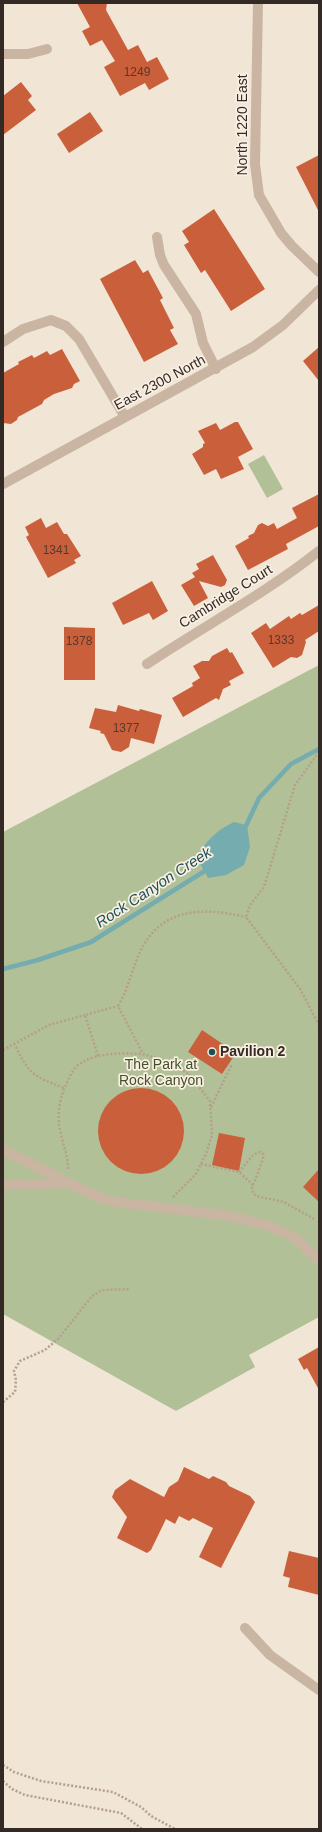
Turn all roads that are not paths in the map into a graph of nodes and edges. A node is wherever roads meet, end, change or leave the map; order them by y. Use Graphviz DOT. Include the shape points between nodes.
graph roads {
  1 [pos="258,3"];
  2 [pos="47,49"];
  3 [pos="3,54"];
  4 [pos="157,237"];
  5 [pos="319,272"];
  6 [pos="319,290"];
  7 [pos="3,342"];
  8 [pos="216,369"];
  9 [pos="125,417"];
  10 [pos="3,484"];
  11 [pos="319,551"];
  12 [pos="147,664"];
  13 [pos="3,1150"];
  14 [pos="69,1183"];
  15 [pos="3,1185"];
  16 [pos="318,1258"];
  17 [pos="245,1628"];
  18 [pos="319,1690"];
  1 -- 5 [label="street, North 1220 East" via="255,164 259,195 280,233"];
  2 -- 3 [label="street" via="28,54"];
  4 -- 8 [label="street" via="164,265 196,314 203,343"];
  6 -- 8 [label="street, East 2300 North" via="283,325"];
  7 -- 9 [label="street" via="23,329 51,320 66,326 79,340"];
  8 -- 9 [label="street, East 2300 North"];
  9 -- 10 [label="street, East 2300 North"];
  11 -- 12 [label="street, Cambridge Court" via="266,591"];
  13 -- 14 [label="street"];
  14 -- 15 [label="street"];
  14 -- 16 [label="street" via="109,1201 191,1210 267,1225 294,1237"];
  17 -- 18 [label="street" via="270,1655"];
}
